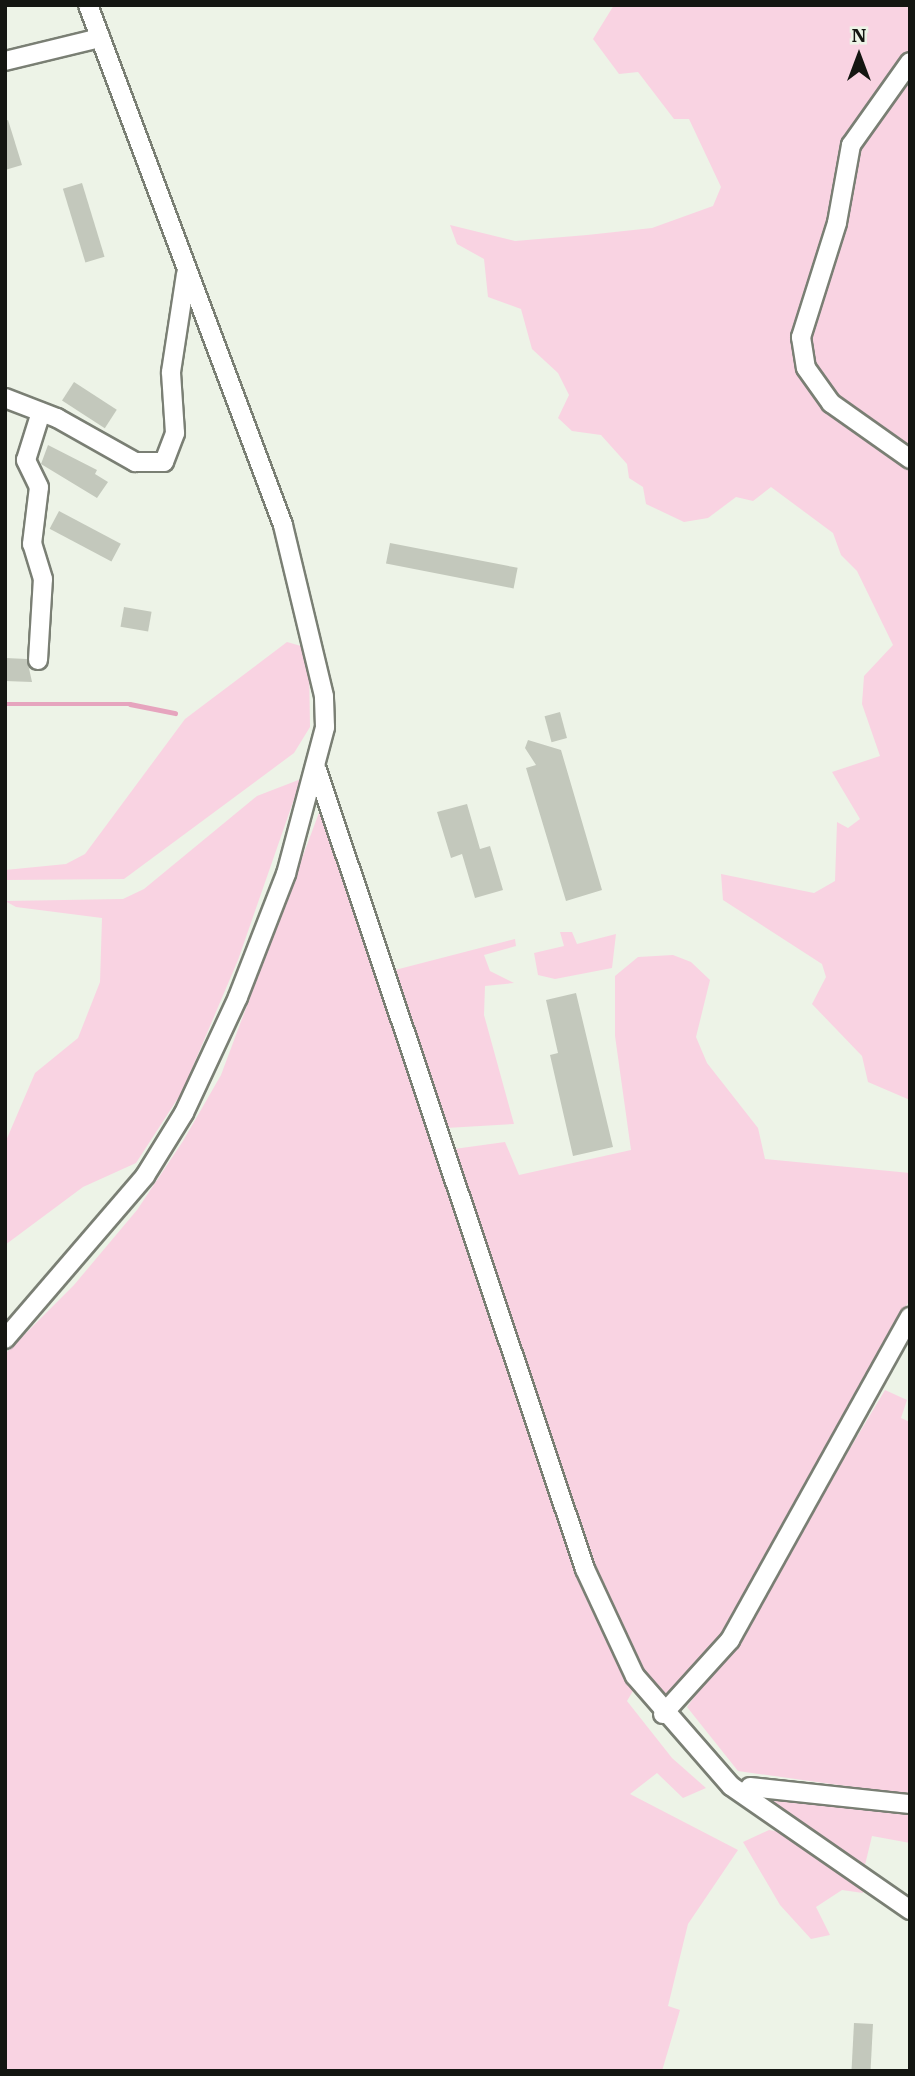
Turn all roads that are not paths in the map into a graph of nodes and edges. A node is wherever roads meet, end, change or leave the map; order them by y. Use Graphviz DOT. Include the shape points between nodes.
graph roads {
  1 [pos="88,5"];
  2 [pos="100,38"];
  3 [pos="5,61"];
  4 [pos="910,62"];
  5 [pos="186,271"];
  6 [pos="5,398"];
  7 [pos="41,412"];
  8 [pos="910,459"];
  9 [pos="38,660"];
  10 [pos="317,770"];
  11 [pos="910,1317"];
  12 [pos="5,1339"];
  13 [pos="663,1714"];
  14 [pos="750,1787"];
  15 [pos="910,1804"];
  16 [pos="910,1910"];
  1 -- 2 [label="street"];
  2 -- 3 [label="street"];
  2 -- 5 [label="street"];
  4 -- 8 [label="street" via="851,145 837,223 801,338 806,368 831,403"];
  5 -- 7 [label="street" via="171,372 175,433 164,462 135,462"];
  5 -- 10 [label="street" via="300,581 324,696"];
  6 -- 7 [label="street"];
  7 -- 9 [label="street" via="26,460 39,487 32,544 43,579"];
  10 -- 12 [label="street" via="248,973 184,1113 145,1176"];
  10 -- 13 [label="street" via="585,1569 635,1676"];
  11 -- 13 [label="street" via="730,1640"];
  13 -- 16 [label="street" via="731,1786"];
  14 -- 15 [label="street"];
}
